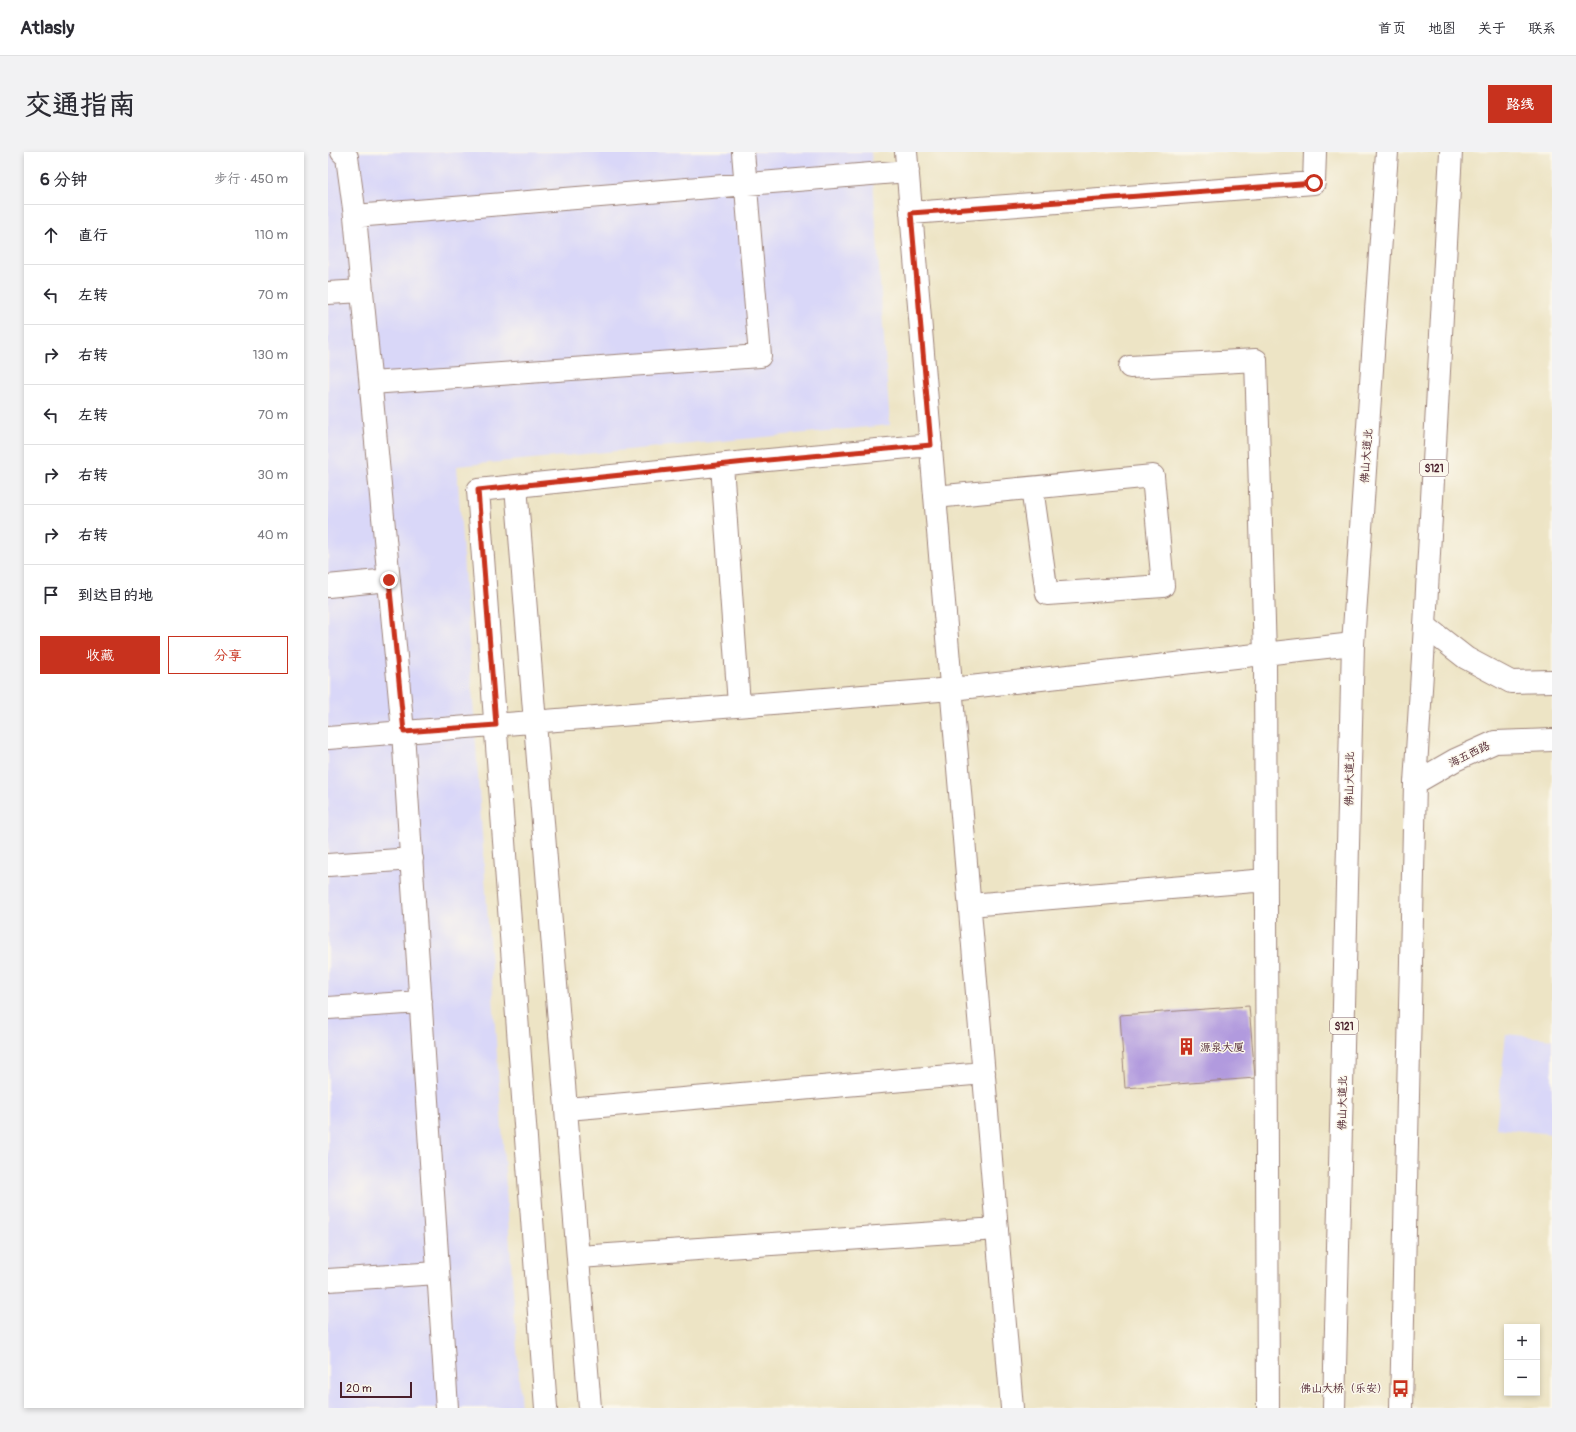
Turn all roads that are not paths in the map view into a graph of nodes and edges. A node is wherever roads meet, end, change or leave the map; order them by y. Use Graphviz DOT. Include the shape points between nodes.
graph roads {
  1 [pos="342,152"];
  2 [pos="743,152"];
  3 [pos="1315,152"];
  4 [pos="1451,152"];
  5 [pos="1385,156"];
  6 [pos="907,162"];
  7 [pos="746,184"];
  8 [pos="911,213"];
  9 [pos="355,216"];
  10 [pos="362,291"];
  11 [pos="328,293"];
  12 [pos="1130,367"];
  13 [pos="371,383"];
  14 [pos="931,445"];
  15 [pos="722,465"];
  16 [pos="516,486"];
  17 [pos="1032,488"];
  18 [pos="935,497"];
  19 [pos="389,580"];
  20 [pos="328,586"];
  21 [pos="1425,626"];
  22 [pos="1353,644"];
  23 [pos="1265,654"];
  24 [pos="1552,681"];
  25 [pos="952,689"];
  26 [pos="739,705"];
  27 [pos="536,722"];
  28 [pos="496,725"];
  29 [pos="404,732"];
  30 [pos="328,738"];
  31 [pos="1552,740"];
  32 [pos="1415,783"];
  33 [pos="412,859"];
  34 [pos="328,865"];
  35 [pos="1266,880"];
  36 [pos="970,905"];
  37 [pos="421,1002"];
  38 [pos="328,1008"];
  39 [pos="984,1073"];
  40 [pos="567,1109"];
  41 [pos="997,1229"];
  42 [pos="578,1258"];
  43 [pos="438,1273"];
  44 [pos="328,1280"];
  45 [pos="447,1408"];
  46 [pos="546,1408"];
  47 [pos="590,1408"];
  48 [pos="1012,1408"];
  49 [pos="1268,1408"];
  50 [pos="1334,1408"];
  51 [pos="1401,1408"];
  1 -- 9 [label="main road" via="348,157"];
  2 -- 7 [label="main road"];
  3 -- 8 [label="main road" via="1314,183"];
  4 -- 21 [label="main road, S121"];
  5 -- 22 [label="main road, 佛山大道北 / S121"];
  6 -- 7 [label="main road"];
  6 -- 8 [label="main road"];
  7 -- 9 [label="main road"];
  7 -- 13 [label="main road" via="760,356"];
  8 -- 14 [label="main road"];
  9 -- 10 [label="main road"];
  10 -- 11 [label="main road"];
  10 -- 13 [label="main road"];
  12 -- 23 [label="main road" via="1256,360"];
  13 -- 19 [label="main road"];
  14 -- 15 [label="main road"];
  14 -- 18 [label="main road"];
  15 -- 16 [label="main road"];
  15 -- 26 [label="main road"];
  16 -- 27 [label="main road"];
  16 -- 28 [label="main road" via="478,490"];
  17 -- 17 [label="main road" via="1153,476 1163,586 1047,594"];
  17 -- 18 [label="main road"];
  18 -- 25 [label="main road"];
  19 -- 20 [label="main road"];
  19 -- 29 [label="main road"];
  21 -- 24 [label="main road" via="1466,658 1511,682"];
  21 -- 32 [label="main road, S121"];
  22 -- 23 [label="main road"];
  22 -- 50 [label="main road, 佛山大道北 / S121"];
  23 -- 25 [label="main road"];
  23 -- 35 [label="main road"];
  25 -- 26 [label="main road"];
  25 -- 36 [label="main road"];
  26 -- 27 [label="main road"];
  27 -- 28 [label="main road"];
  27 -- 40 [label="main road"];
  28 -- 29 [label="main road"];
  28 -- 46 [label="main road"];
  29 -- 30 [label="main road"];
  29 -- 33 [label="main road"];
  31 -- 32 [label="main road, 海五西路" via="1495,742 1455,760"];
  32 -- 51 [label="main road, S121"];
  33 -- 34 [label="main road"];
  33 -- 37 [label="main road"];
  35 -- 36 [label="main road"];
  35 -- 49 [label="main road"];
  36 -- 39 [label="main road"];
  37 -- 38 [label="main road"];
  37 -- 43 [label="main road"];
  39 -- 40 [label="main road"];
  39 -- 41 [label="main road"];
  40 -- 42 [label="main road"];
  41 -- 42 [label="main road"];
  41 -- 48 [label="main road"];
  42 -- 47 [label="main road"];
  43 -- 44 [label="main road"];
  43 -- 45 [label="main road"];
}
